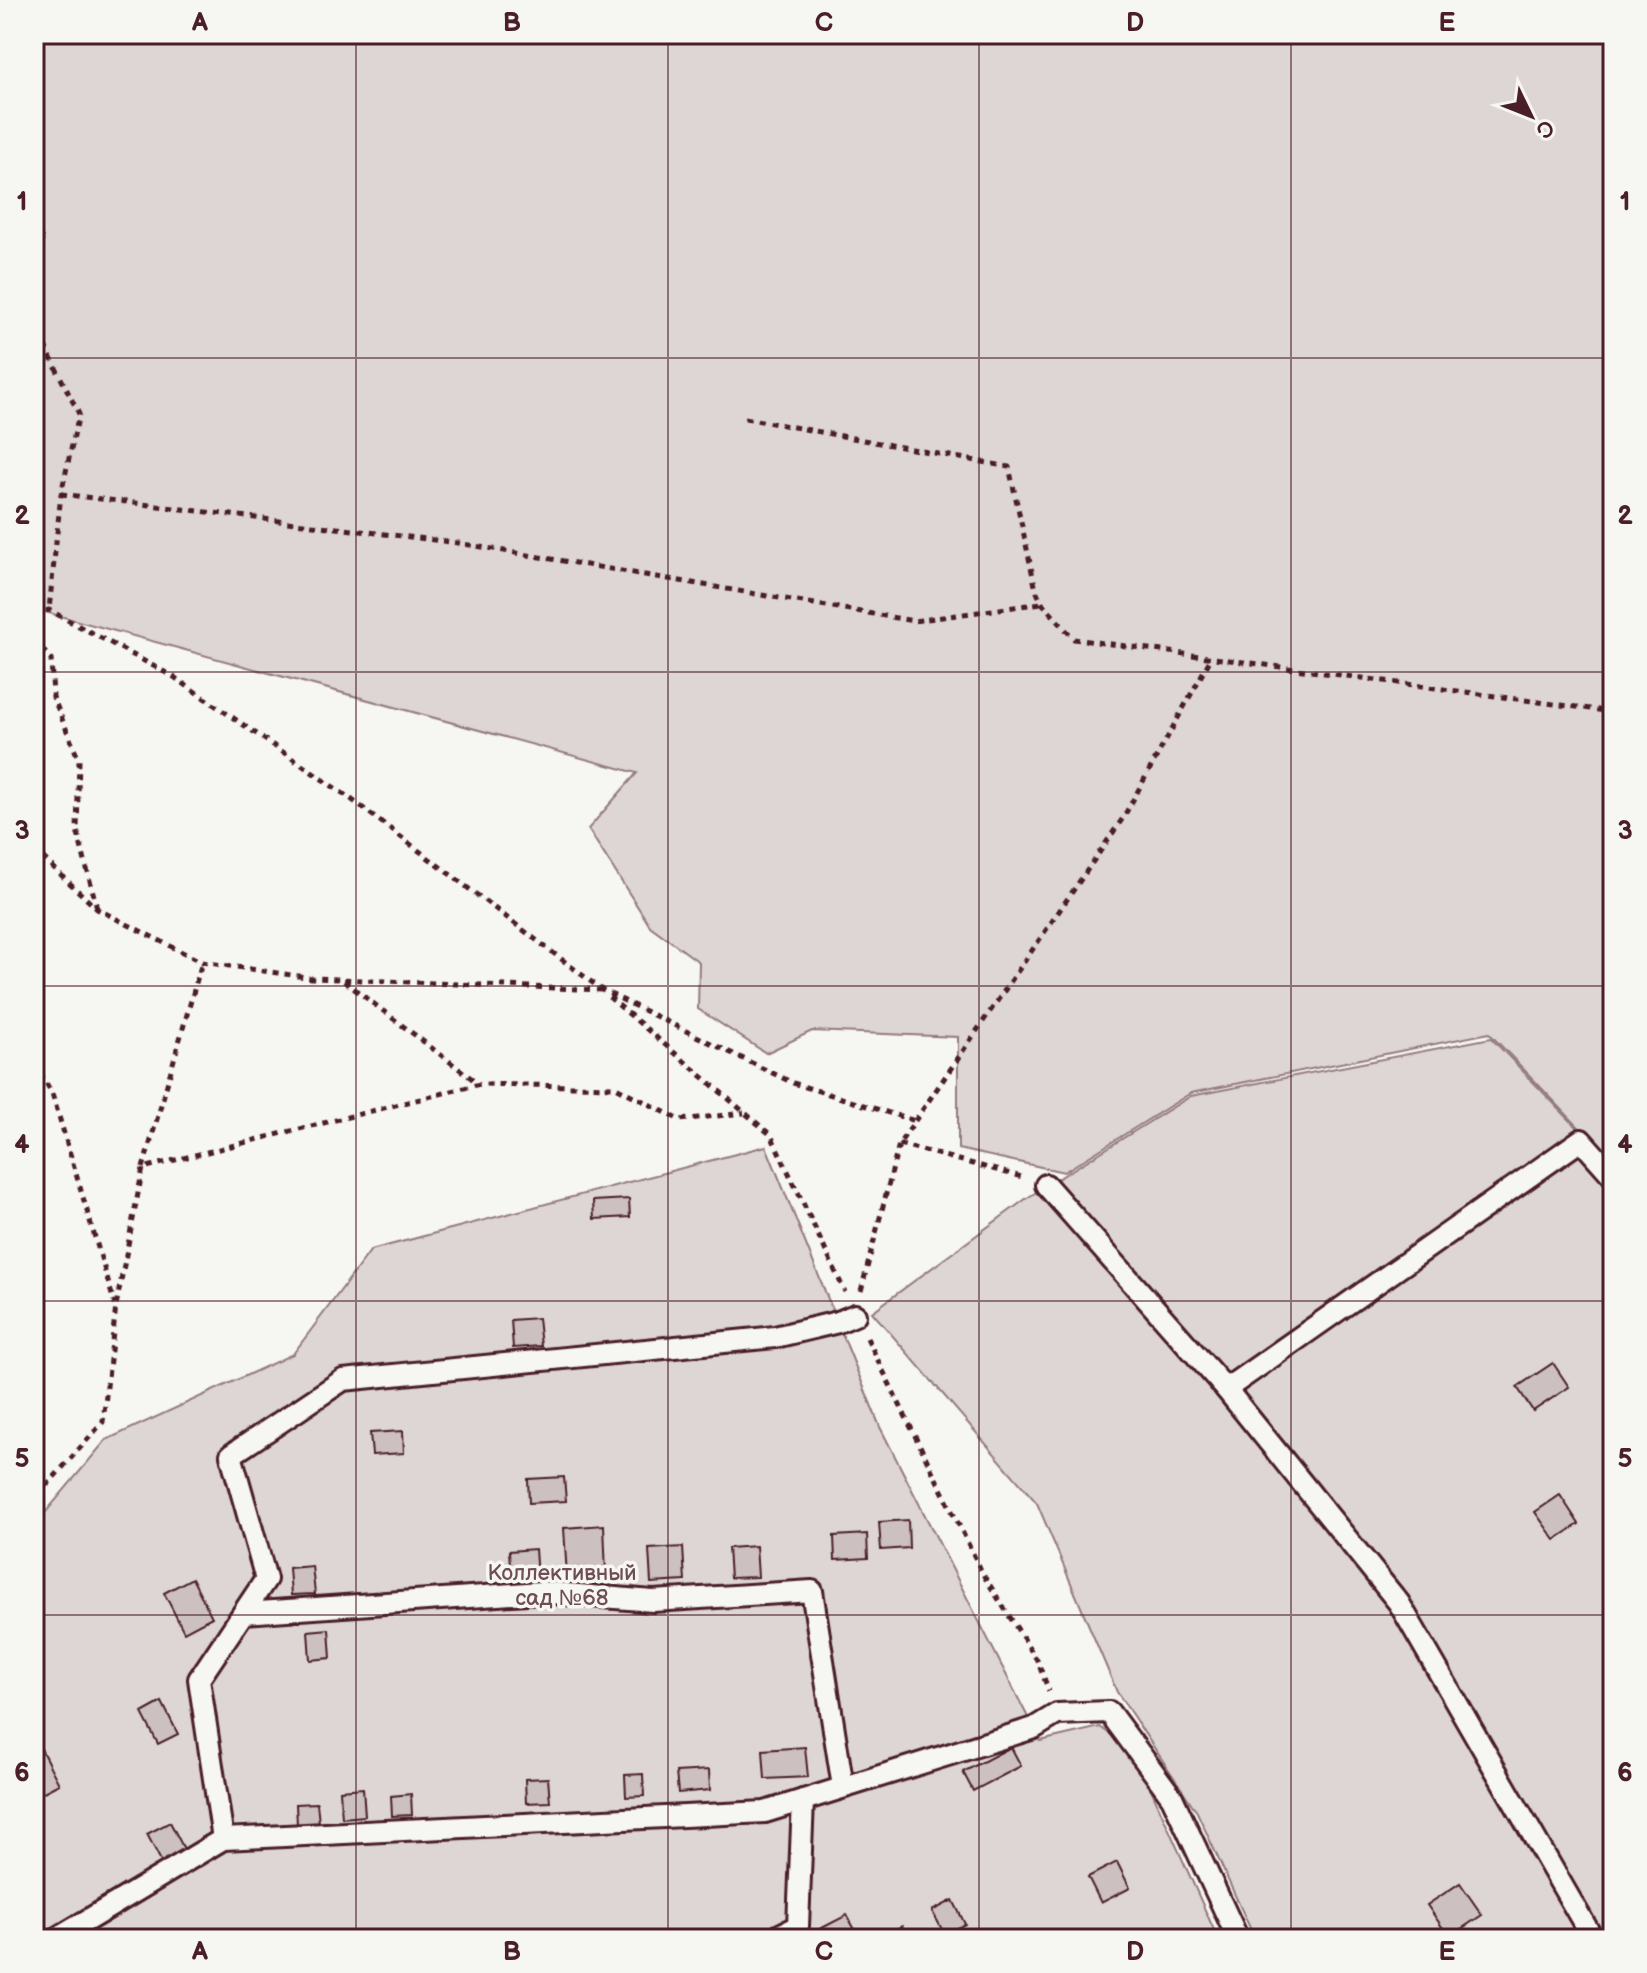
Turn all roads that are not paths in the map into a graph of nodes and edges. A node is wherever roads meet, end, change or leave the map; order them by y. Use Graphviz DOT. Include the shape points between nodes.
graph roads {
  1 [pos="1613,1176"];
  2 [pos="1046,1185"];
  3 [pos="855,1315"];
  4 [pos="1226,1389"];
  5 [pos="244,1613"];
  6 [pos="843,1787"];
  7 [pos="803,1800"];
  8 [pos="223,1839"];
  9 [pos="56,1939"];
  10 [pos="772,1939"];
  11 [pos="1238,1939"];
  12 [pos="1593,1939"];
  1 -- 4 [label="lane" via="1581,1140"];
  2 -- 4 [label="lane"];
  3 -- 5 [label="lane" via="775,1337 343,1380 231,1455 266,1579"];
  4 -- 12 [label="lane" via="1399,1603"];
  5 -- 6 [label="lane" via="541,1592 653,1601 812,1591"];
  5 -- 8 [label="lane" via="199,1679"];
  6 -- 7 [label="lane"];
  6 -- 11 [label="lane" via="1034,1728 1057,1714 1109,1712 1172,1797"];
  7 -- 8 [label="lane" via="765,1812"];
  7 -- 10 [label="lane" via="798,1926"];
  8 -- 9 [label="lane"];
}
